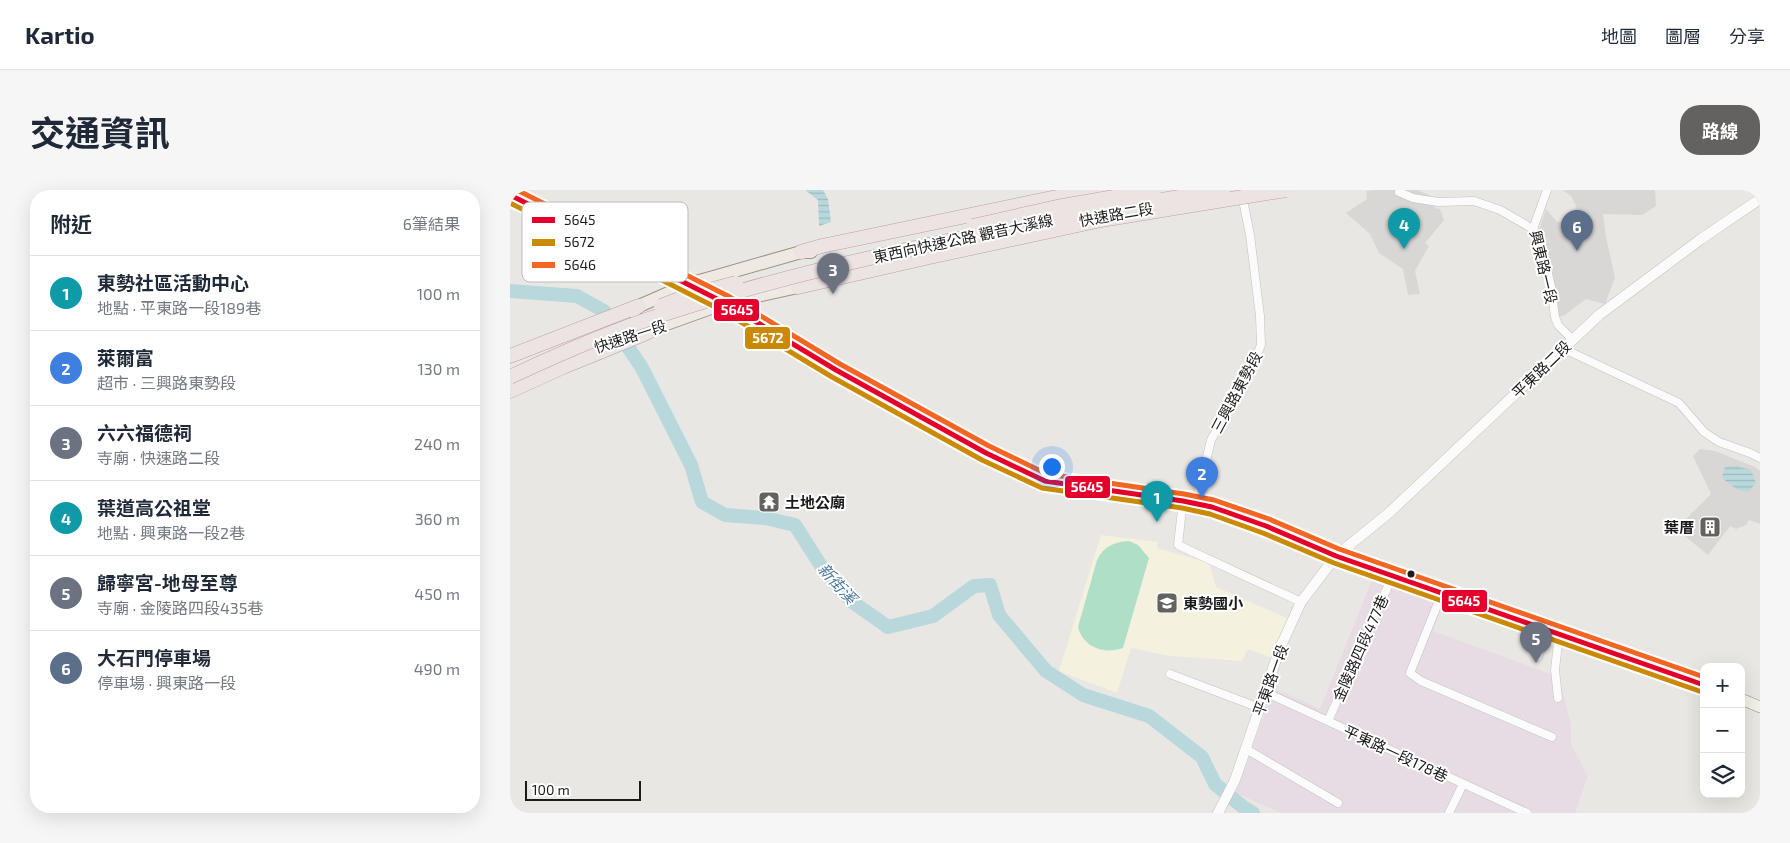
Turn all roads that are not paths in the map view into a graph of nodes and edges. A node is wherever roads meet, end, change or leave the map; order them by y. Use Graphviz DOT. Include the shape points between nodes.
graph roads {
  1 [pos="1102,190"];
  2 [pos="1111,190"];
  3 [pos="1154,190"];
  4 [pos="1223,190"];
  5 [pos="1275,190"];
  6 [pos="1286,190"];
  7 [pos="1546,190"];
  8 [pos="1241,192"];
  9 [pos="1399,192"];
  10 [pos="510,195"];
  11 [pos="1760,199"];
  12 [pos="524,202"];
  13 [pos="1533,229"];
  14 [pos="800,252"];
  15 [pos="684,282"];
  16 [pos="688,284"];
  17 [pos="798,287"];
  18 [pos="725,303"];
  19 [pos="633,310"];
  20 [pos="603,322"];
  21 [pos="658,327"];
  22 [pos="1572,339"];
  23 [pos="617,341"];
  24 [pos="1564,349"];
  25 [pos="510,356"];
  26 [pos="510,361"];
  27 [pos="510,367"];
  28 [pos="510,377"];
  29 [pos="510,385"];
  30 [pos="510,391"];
  31 [pos="1760,458"];
  32 [pos="1183,501"];
  33 [pos="1196,503"];
  34 [pos="1336,556"];
  35 [pos="1392,575"];
  36 [pos="1442,592"];
  37 [pos="1301,602"];
  38 [pos="1547,629"];
  39 [pos="1559,634"];
  40 [pos="1538,657"];
  41 [pos="1170,674"];
  42 [pos="1700,684"];
  43 [pos="1265,692"];
  44 [pos="1558,698"];
  45 [pos="1745,701"];
  46 [pos="1760,707"];
  47 [pos="1260,708"];
  48 [pos="1328,721"];
  49 [pos="1552,737"];
  50 [pos="1246,749"];
  51 [pos="1463,784"];
  52 [pos="1338,803"];
  53 [pos="1219,811"];
  54 [pos="1449,813"];
  55 [pos="1526,813"];
  1 -- 14 [label="highway"];
  2 -- 14 [label="main road, 快速路二段" via="818,252"];
  3 -- 27 [label="highway, 東西向快速公路 觀音大溪線, bridge" via="1057,207 836,257 687,296"];
  4 -- 28 [label="highway, 東西向快速公路 觀音大溪線, bridge" via="1086,213 881,255 759,286 666,313 574,347"];
  5 -- 8 [label="main road, 快速路二段"];
  6 -- 17 [label="highway, bridge" via="1101,220"];
  7 -- 13 [label="street, 興東路一段"];
  8 -- 17 [label="main road, 快速路二段" via="1100,216 827,274"];
  8 -- 33 [label="street, 三興路東勢段" via="1250,236 1261,345 1248,376 1211,440"];
  9 -- 13 [label="street" via="1438,202 1474,201 1500,210"];
  10 -- 12 [label="main road"];
  11 -- 22 [label="street, 平東路二段" via="1701,239"];
  13 -- 22 [label="street, 興東路一段" via="1539,238 1555,317 1558,325"];
  14 -- 16 [label="main road, 快速路二段"];
  15 -- 16 [label="main road"];
  16 -- 18 [label="main road"];
  16 -- 19 [label="main road, 快速路一段"];
  17 -- 18 [label="main road, 快速路二段"];
  18 -- 21 [label="main road, 快速路一段"];
  18 -- 32 [label="main road" via="836,370 1026,473 1045,481"];
  19 -- 20 [label="highway"];
  20 -- 25 [label="highway"];
  20 -- 26 [label="main road, 快速路一段"];
  21 -- 23 [label="highway"];
  22 -- 24 [label="street, 平東路二段"];
  23 -- 29 [label="main road, 快速路一段" via="568,358"];
  23 -- 30 [label="highway"];
  24 -- 31 [label="street" via="1679,403 1711,437"];
  24 -- 34 [label="street, 平東路二段" via="1390,512"];
  32 -- 33 [label="main road"];
  32 -- 37 [label="street" via="1178,545"];
  33 -- 34 [label="main road" via="1266,526"];
  34 -- 35 [label="main road"];
  34 -- 37 [label="street, 平東路一段"];
  35 -- 36 [label="main road"];
  35 -- 48 [label="street, 金陵路四段477巷"];
  36 -- 38 [label="main road"];
  36 -- 49 [label="street" via="1410,673 1421,681"];
  37 -- 43 [label="street, 平東路一段"];
  38 -- 39 [label="main road"];
  38 -- 40 [label="street"];
  39 -- 42 [label="main road"];
  39 -- 44 [label="street" via="1555,670"];
  41 -- 47 [label="street"];
  43 -- 47 [label="street, 平東路一段"];
  43 -- 48 [label="street, 平東路一段178巷"];
  45 -- 46 [label="main road"];
  47 -- 50 [label="street, 平東路一段"];
  48 -- 51 [label="street, 平東路一段178巷"];
  50 -- 52 [label="street"];
  50 -- 53 [label="street, 平東路一段"];
  51 -- 54 [label="street"];
  51 -- 55 [label="street, 平東路一段178巷"];
}
